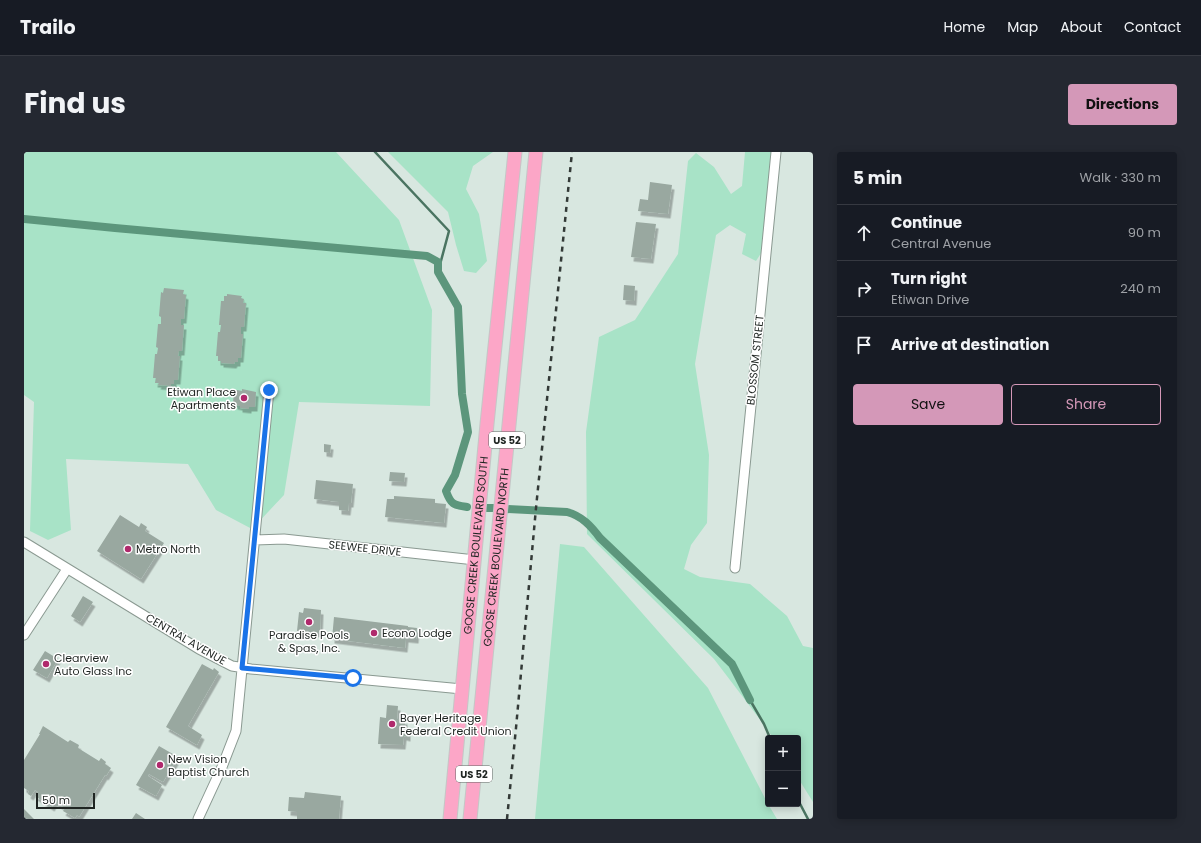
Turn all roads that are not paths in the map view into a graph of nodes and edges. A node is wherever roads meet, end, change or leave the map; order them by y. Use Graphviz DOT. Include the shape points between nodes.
graph roads {
  1 [pos="515,152"];
  2 [pos="536,152"];
  3 [pos="776,152"];
  4 [pos="269,390"];
  5 [pos="255,540"];
  6 [pos="24,542"];
  7 [pos="474,560"];
  8 [pos="735,568"];
  9 [pos="67,569"];
  10 [pos="24,635"];
  11 [pos="487,649"];
  12 [pos="242,668"];
  13 [pos="462,689"];
  14 [pos="479,729"];
  15 [pos="198,819"];
  16 [pos="450,819"];
  17 [pos="470,819"];
  1 -- 7 [label="highway, GOOSE CREEK BOULEVARD SOUTH / US 52"];
  2 -- 11 [label="highway, GOOSE CREEK BOULEVARD NORTH / US 52"];
  3 -- 8 [label="street, BLOSSOM STREET"];
  4 -- 5 [label="street"];
  5 -- 7 [label="street, SEEWEE DRIVE" via="284,539"];
  5 -- 12 [label="street"];
  6 -- 9 [label="street, CENTRAL AVENUE"];
  7 -- 13 [label="highway, GOOSE CREEK BOULEVARD SOUTH / US 52"];
  9 -- 10 [label="street"];
  9 -- 12 [label="street, CENTRAL AVENUE" via="200,649 232,666"];
  11 -- 13 [label="highway" via="477,676"];
  11 -- 14 [label="highway, GOOSE CREEK BOULEVARD NORTH / US 52"];
  12 -- 13 [label="street, CENTRAL AVENUE"];
  12 -- 15 [label="street" via="236,731"];
  13 -- 14 [label="highway" via="473,706"];
  13 -- 16 [label="highway, GOOSE CREEK BOULEVARD SOUTH / US 52"];
  14 -- 17 [label="highway, GOOSE CREEK BOULEVARD NORTH / US 52"];
}
